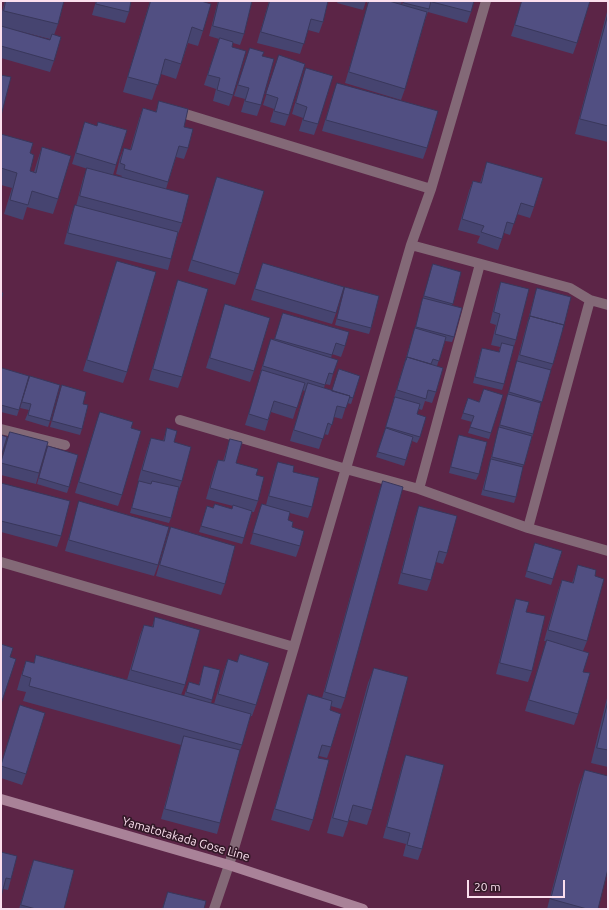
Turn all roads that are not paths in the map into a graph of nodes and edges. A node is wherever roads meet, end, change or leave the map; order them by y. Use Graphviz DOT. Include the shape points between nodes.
graph roads {
  1 [pos="486,1"];
  2 [pos="179,112"];
  3 [pos="431,189"];
  4 [pos="411,245"];
  5 [pos="480,264"];
  6 [pos="590,300"];
  7 [pos="608,305"];
  8 [pos="180,420"];
  9 [pos="1,429"];
  10 [pos="64,445"];
  11 [pos="346,469"];
  12 [pos="419,489"];
  13 [pos="528,528"];
  14 [pos="608,551"];
  15 [pos="1,562"];
  16 [pos="294,647"];
  17 [pos="1,799"];
  18 [pos="229,865"];
  19 [pos="214,909"];
  20 [pos="363,909"];
  1 -- 3 [label="street"];
  2 -- 3 [label="street"];
  3 -- 4 [label="street"];
  4 -- 5 [label="street"];
  4 -- 11 [label="street"];
  5 -- 6 [label="street" via="570,288"];
  5 -- 12 [label="street"];
  6 -- 7 [label="street"];
  6 -- 13 [label="street"];
  8 -- 11 [label="street"];
  9 -- 10 [label="street"];
  11 -- 12 [label="street"];
  11 -- 16 [label="street"];
  12 -- 13 [label="street"];
  13 -- 14 [label="street"];
  15 -- 16 [label="street"];
  16 -- 18 [label="street"];
  17 -- 18 [label="main road, Yamatotakada Gose Line"];
  18 -- 19 [label="street"];
  18 -- 20 [label="main road, Yamatotakada Gose Line"];
}
